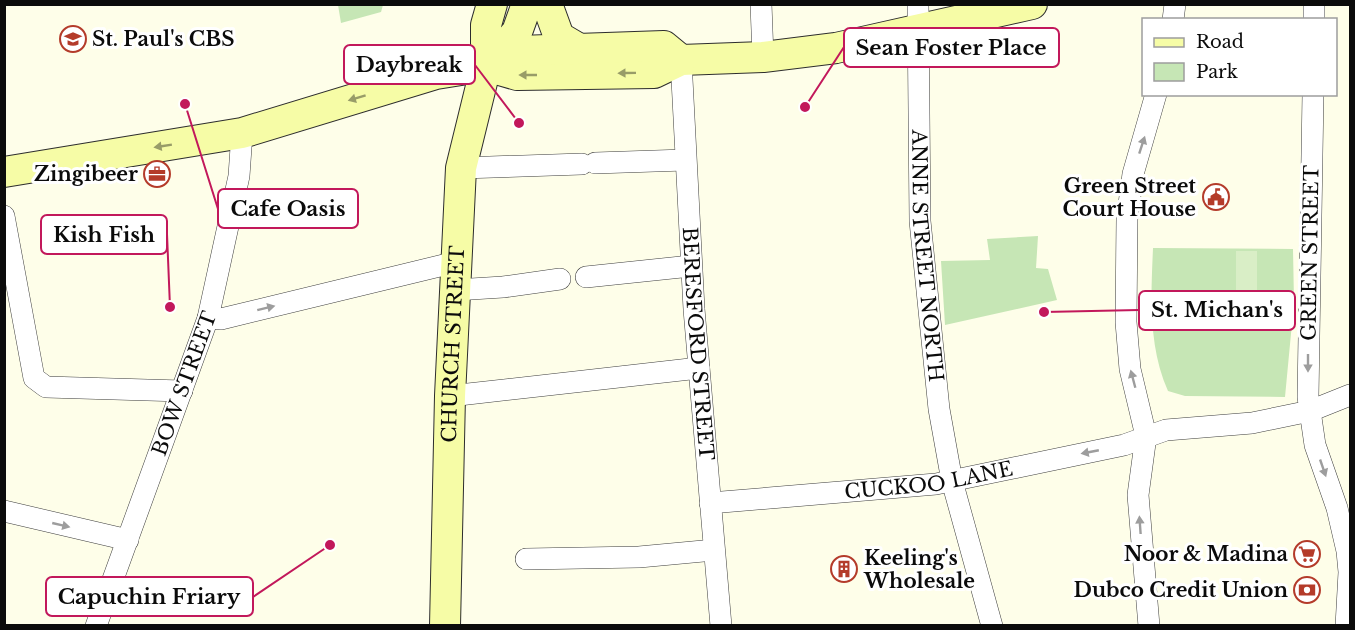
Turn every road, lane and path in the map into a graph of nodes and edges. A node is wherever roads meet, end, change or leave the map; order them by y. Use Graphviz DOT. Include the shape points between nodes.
graph roads {
  1 [pos="492,4"];
  2 [pos="527,4"];
  3 [pos="547,4"];
  4 [pos="761,4"];
  5 [pos="1024,6"];
  6 [pos="918,17"];
  7 [pos="576,47"];
  8 [pos="763,57"];
  9 [pos="681,60"];
  10 [pos="486,66"];
  11 [pos="1155,96"];
  12 [pos="1313,96"];
  13 [pos="242,133"];
  14 [pos="685,160"];
  15 [pos="461,168"];
  16 [pos="4,172"];
  17 [pos="4,216"];
  18 [pos="691,266"];
  19 [pos="456,276"];
  20 [pos="586,277"];
  21 [pos="560,279"];
  22 [pos="208,318"];
  23 [pos="699,368"];
  24 [pos="182,391"];
  25 [pos="1350,395"];
  26 [pos="450,396"];
  27 [pos="1310,411"];
  28 [pos="1146,436"];
  29 [pos="952,481"];
  30 [pos="710,503"];
  31 [pos="4,511"];
  32 [pos="128,540"];
  33 [pos="714,550"];
  34 [pos="526,559"];
  35 [pos="96,626"];
  36 [pos="445,626"];
  37 [pos="721,626"];
  38 [pos="992,626"];
  39 [pos="1149,626"];
  40 [pos="1346,626"];
  1 -- 10 [label="main road" via="486,25"];
  2 -- 10 [label="main road" via="517,32"];
  3 -- 7 [label="main road" via="559,38"];
  4 -- 8 [label="street"];
  5 -- 6 [label="main road"];
  6 -- 8 [label="main road" via="836,48"];
  6 -- 29 [label="street, ANNE STREET NORTH" via="920,221 939,409"];
  7 -- 9 [label="main road" via="664,46"];
  7 -- 10 [label="main road" via="519,51"];
  8 -- 9 [label="main road"];
  9 -- 10 [label="main road, one-way" via="654,73 518,75"];
  9 -- 14 [label="street, BERESFORD STREET"];
  10 -- 13 [label="main road, one-way" via="436,74"];
  10 -- 15 [label="main road, CHURCH STREET"];
  28 -- 11 [label="street, one-way" via="1130,369 1126,322 1127,219 1133,174"];
  12 -- 27 [label="street, GREEN STREET, one-way"];
  13 -- 16 [label="main road, one-way"];
  13 -- 22 [label="street, BOW STREET" via="239,176"];
  14 -- 15 [label="street"];
  14 -- 18 [label="street, BERESFORD STREET"];
  15 -- 19 [label="main road, CHURCH STREET"];
  17 -- 24 [label="street" via="34,378 39,384"];
  18 -- 20 [label="street"];
  18 -- 23 [label="street, BERESFORD STREET"];
  19 -- 21 [label="street" via="503,287"];
  22 -- 19 [label="street, one-way" via="221,319"];
  19 -- 26 [label="main road, CHURCH STREET"];
  22 -- 24 [label="street, BOW STREET"];
  23 -- 26 [label="street"];
  23 -- 30 [label="street, BERESFORD STREET"];
  24 -- 32 [label="street, BOW STREET"];
  25 -- 27 [label="street, CUCKOO LANE"];
  26 -- 36 [label="main road, CHURCH STREET"];
  27 -- 28 [label="street, CUCKOO LANE" via="1252,423 1166,430"];
  27 -- 40 [label="street, GREEN STREET, one-way" via="1315,445 1347,551"];
  28 -- 29 [label="street, CUCKOO LANE, one-way" via="1124,445"];
  39 -- 28 [label="street, one-way" via="1138,495"];
  29 -- 30 [label="street, CUCKOO LANE"];
  29 -- 38 [label="street, ANNE STREET NORTH"];
  30 -- 33 [label="street, BERESFORD STREET"];
  31 -- 32 [label="street, one-way"];
  32 -- 35 [label="street, BOW STREET"];
  33 -- 34 [label="street" via="639,557"];
  33 -- 37 [label="street, BERESFORD STREET"];
}
